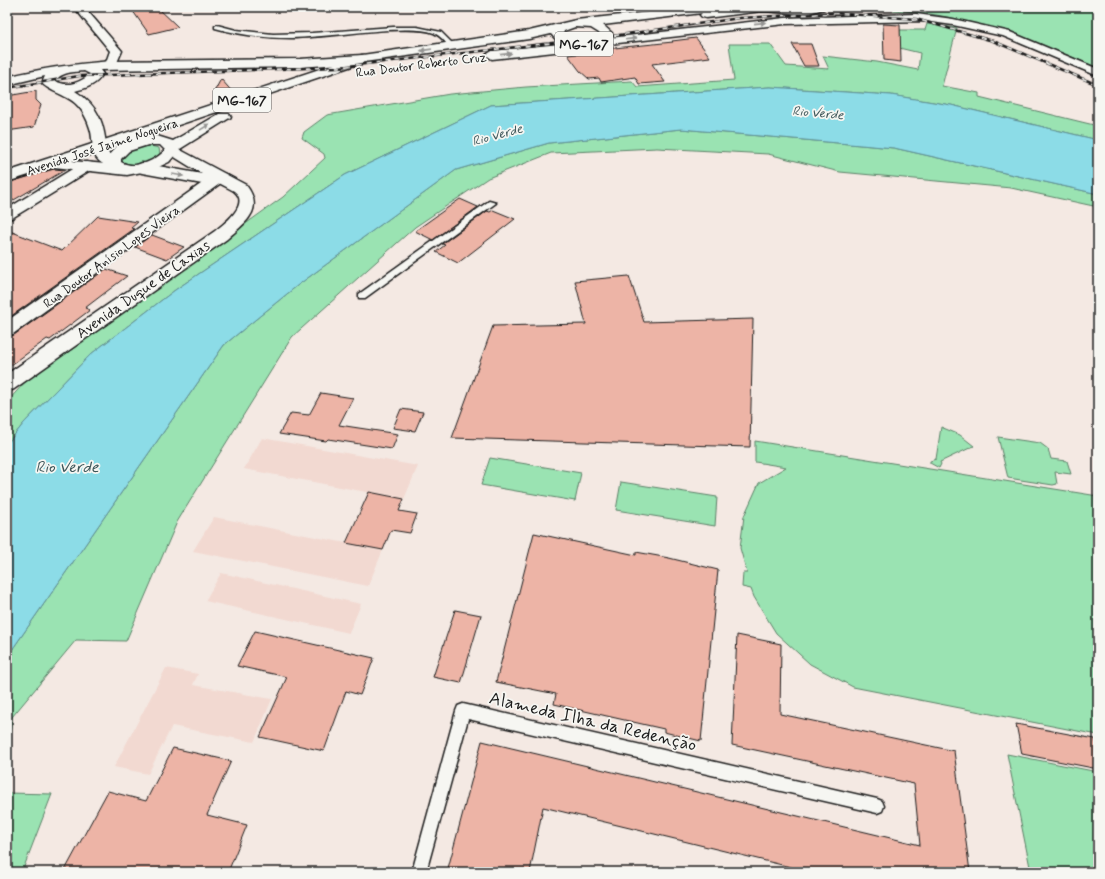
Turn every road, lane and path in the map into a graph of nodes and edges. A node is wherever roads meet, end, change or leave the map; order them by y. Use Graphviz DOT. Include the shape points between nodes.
graph roads {
  1 [pos="80,7"];
  2 [pos="721,7"];
  3 [pos="782,7"];
  4 [pos="826,9"];
  5 [pos="794,11"];
  6 [pos="928,18"];
  7 [pos="578,24"];
  8 [pos="217,27"];
  9 [pos="561,28"];
  10 [pos="988,30"];
  11 [pos="606,33"];
  12 [pos="591,44"];
  13 [pos="452,46"];
  14 [pos="482,56"];
  15 [pos="362,59"];
  16 [pos="437,61"];
  17 [pos="111,66"];
  18 [pos="85,67"];
  19 [pos="67,69"];
  20 [pos="1098,73"];
  21 [pos="96,76"];
  22 [pos="1098,78"];
  23 [pos="8,81"];
  24 [pos="56,86"];
  25 [pos="84,103"];
  26 [pos="197,115"];
  27 [pos="97,128"];
  28 [pos="122,139"];
  29 [pos="142,141"];
  30 [pos="99,147"];
  31 [pos="172,149"];
  32 [pos="51,163"];
  33 [pos="87,166"];
  34 [pos="118,166"];
  35 [pos="142,168"];
  36 [pos="7,177"];
  37 [pos="222,180"];
  38 [pos="492,203"];
  39 [pos="7,215"];
  40 [pos="362,296"];
  41 [pos="7,330"];
  42 [pos="7,384"];
  43 [pos="877,806"];
  44 [pos="419,872"];
  1 -- 17 [label="street" via="116,51"];
  2 -- 7 [label="main road, Avenida José Jaime Nogueira / MG-167"];
  3 -- 5 [label="main road"];
  4 -- 5 [label="main road"];
  4 -- 6 [label="street, Rua Doutor Roberto Cruz"];
  5 -- 11 [label="main road, MG-167" via="776,8 741,10 627,24"];
  6 -- 10 [label="street, Rua Doutor Roberto Cruz"];
  12 -- 6 [label="street, Rua Doutor Roberto Cruz, one-way" via="785,21"];
  7 -- 9 [label="main road, Avenida José Jaime Nogueira / MG-167"];
  7 -- 11 [label="main road, Avenida José Jaime Nogueira / MG-167" via="596,26"];
  8 -- 13 [label="lane" via="244,34 279,36 383,29 422,30 442,35"];
  9 -- 12 [label="main road, MG-167" via="557,31 560,39 573,44"];
  9 -- 13 [label="main road, Avenida José Jaime Nogueira / MG-167"];
  10 -- 20 [label="street, Rua Doutor Roberto Cruz" via="1011,36"];
  10 -- 22 [label="street, Rua Doutor Roberto Cruz"];
  11 -- 12 [label="main road, MG-167" via="605,37"];
  14 -- 12 [label="main road, Rua Doutor Roberto Cruz, one-way"];
  13 -- 15 [label="main road, Avenida José Jaime Nogueira / MG-167, one-way"];
  15 -- 17 [label="main road" via="300,63"];
  15 -- 26 [label="main road, Avenida José Jaime Nogueira / MG-167"];
  31 -- 16 [label="main road, Rua Doutor Roberto Cruz, one-way" via="209,124 238,110 334,77 364,70"];
  17 -- 18 [label="main road"];
  17 -- 21 [label="main road"];
  18 -- 19 [label="main road"];
  18 -- 21 [label="main road" via="94,70"];
  19 -- 23 [label="main road" via="42,72"];
  19 -- 24 [label="main road" via="52,76 49,81"];
  21 -- 24 [label="main road" via="80,85"];
  21 -- 25 [label="main road" via="86,88"];
  23 -- 24 [label="main road" via="28,80"];
  24 -- 25 [label="main road"];
  25 -- 27 [label="main road"];
  26 -- 28 [label="main road, Avenida José Jaime Nogueira / MG-167"];
  26 -- 29 [label="main road, Avenida José Jaime Nogueira / MG-167"];
  27 -- 28 [label="main road"];
  27 -- 30 [label="main road"];
  28 -- 29 [label="main road"];
  28 -- 30 [label="main road, Avenida José Jaime Nogueira / MG-167"];
  29 -- 31 [label="main road, Avenida Duque de Caxias / MG-167" via="156,140 167,143"];
  29 -- 34 [label="main road, Avenida Duque de Caxias / MG-167" via="119,151 113,158"];
  30 -- 32 [label="main road, Avenida José Jaime Nogueira / MG-167"];
  30 -- 34 [label="main road" via="102,156"];
  31 -- 35 [label="main road, Avenida Duque de Caxias" via="162,161"];
  31 -- 37 [label="main road, Avenida Duque de Caxias"];
  32 -- 33 [label="main road, Avenida Duque de Caxias"];
  32 -- 36 [label="main road, Avenida José Jaime Nogueira / MG-167"];
  33 -- 34 [label="main road, Avenida Duque de Caxias"];
  33 -- 39 [label="street"];
  34 -- 35 [label="main road, Avenida Duque de Caxias"];
  35 -- 37 [label="main road, Avenida Duque de Caxias, one-way"];
  37 -- 41 [label="street, Rua Doutor Anísio Lopes Vieira"];
  37 -- 42 [label="main road, Avenida Duque de Caxias" via="246,193 248,202 244,213 233,224"];
  38 -- 40 [label="lane"];
  43 -- 44 [label="lane, Alameda Ilha da Redenção" via="463,711"];
}
